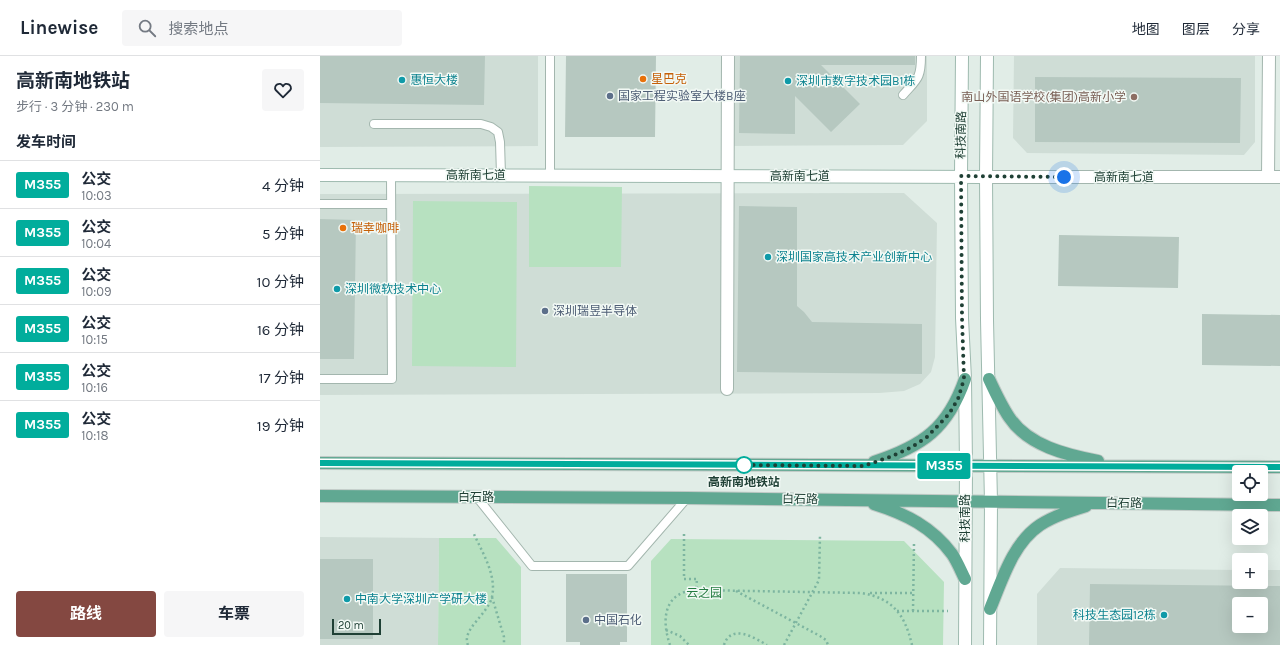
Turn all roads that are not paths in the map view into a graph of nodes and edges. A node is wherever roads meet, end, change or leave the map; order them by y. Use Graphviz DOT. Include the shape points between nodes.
graph roads {
  1 [pos="550,56"];
  2 [pos="728,56"];
  3 [pos="921,56"];
  4 [pos="962,56"];
  5 [pos="987,56"];
  6 [pos="1269,56"];
  7 [pos="903,95"];
  8 [pos="374,124"];
  9 [pos="320,175"];
  10 [pos="391,175"];
  11 [pos="501,175"];
  12 [pos="550,175"];
  13 [pos="728,176"];
  14 [pos="961,176"];
  15 [pos="986,177"];
  16 [pos="1274,177"];
  17 [pos="320,204"];
  18 [pos="391,204"];
  19 [pos="320,379"];
  20 [pos="964,379"];
  21 [pos="989,379"];
  22 [pos="727,389"];
  23 [pos="320,463"];
  24 [pos="863,466"];
  25 [pos="966,466"];
  26 [pos="990,466"];
  27 [pos="1126,466"];
  28 [pos="1280,467"];
  29 [pos="320,496"];
  30 [pos="476,496"];
  31 [pos="686,498"];
  32 [pos="864,500"];
  33 [pos="965,501"];
  34 [pos="991,502"];
  35 [pos="1094,503"];
  36 [pos="1280,505"];
  37 [pos="965,579"];
  38 [pos="990,609"];
  39 [pos="964,645"];
  40 [pos="990,645"];
  1 -- 12 [label="lane"];
  2 -- 13 [label="main road"];
  3 -- 7 [label="lane" via="920,76"];
  4 -- 14 [label="main road, 科技南路"];
  5 -- 15 [label="main road, 科技南路"];
  6 -- 16 [label="main road"];
  8 -- 11 [label="lane" via="481,124 491,127 498,132"];
  9 -- 10 [label="main road, 高新南七道"];
  10 -- 11 [label="main road, 高新南七道"];
  10 -- 18 [label="lane"];
  11 -- 12 [label="main road, 高新南七道"];
  12 -- 13 [label="main road, 高新南七道"];
  13 -- 14 [label="main road, 高新南七道"];
  13 -- 22 [label="main road"];
  14 -- 15 [label="main road, 高新南七道"];
  14 -- 20 [label="main road, 科技南路"];
  15 -- 16 [label="main road, 高新南七道"];
  15 -- 21 [label="main road, 科技南路"];
  17 -- 18 [label="lane"];
  18 -- 19 [label="lane" via="392,379"];
  20 -- 24 [label="main road" via="958,399 949,414 927,437 906,450"];
  20 -- 25 [label="main road, 科技南路"];
  21 -- 26 [label="main road, 科技南路"];
  21 -- 27 [label="main road" via="1010,418 1036,441 1053,450 1085,459"];
  23 -- 24 [label="main road"];
  24 -- 25 [label="main road"];
  25 -- 26 [label="main road"];
  25 -- 33 [label="main road, 科技南路"];
  26 -- 27 [label="main road"];
  26 -- 34 [label="main road, 科技南路"];
  27 -- 28 [label="main road"];
  29 -- 30 [label="main road, 白石路"];
  30 -- 31 [label="main road, 白石路"];
  30 -- 31 [label="lane" via="532,566 628,566"];
  31 -- 32 [label="main road, 白石路"];
  32 -- 33 [label="main road, 白石路"];
  32 -- 37 [label="main road" via="899,512 925,526 953,555"];
  33 -- 34 [label="main road, 白石路"];
  33 -- 37 [label="main road, 科技南路"];
  34 -- 35 [label="main road, 白石路"];
  34 -- 38 [label="main road, 科技南路"];
  35 -- 36 [label="main road, 白石路"];
  35 -- 38 [label="main road" via="1058,516 1028,534 1009,564"];
  37 -- 39 [label="main road, 科技南路"];
  38 -- 40 [label="main road, 科技南路"];
}
